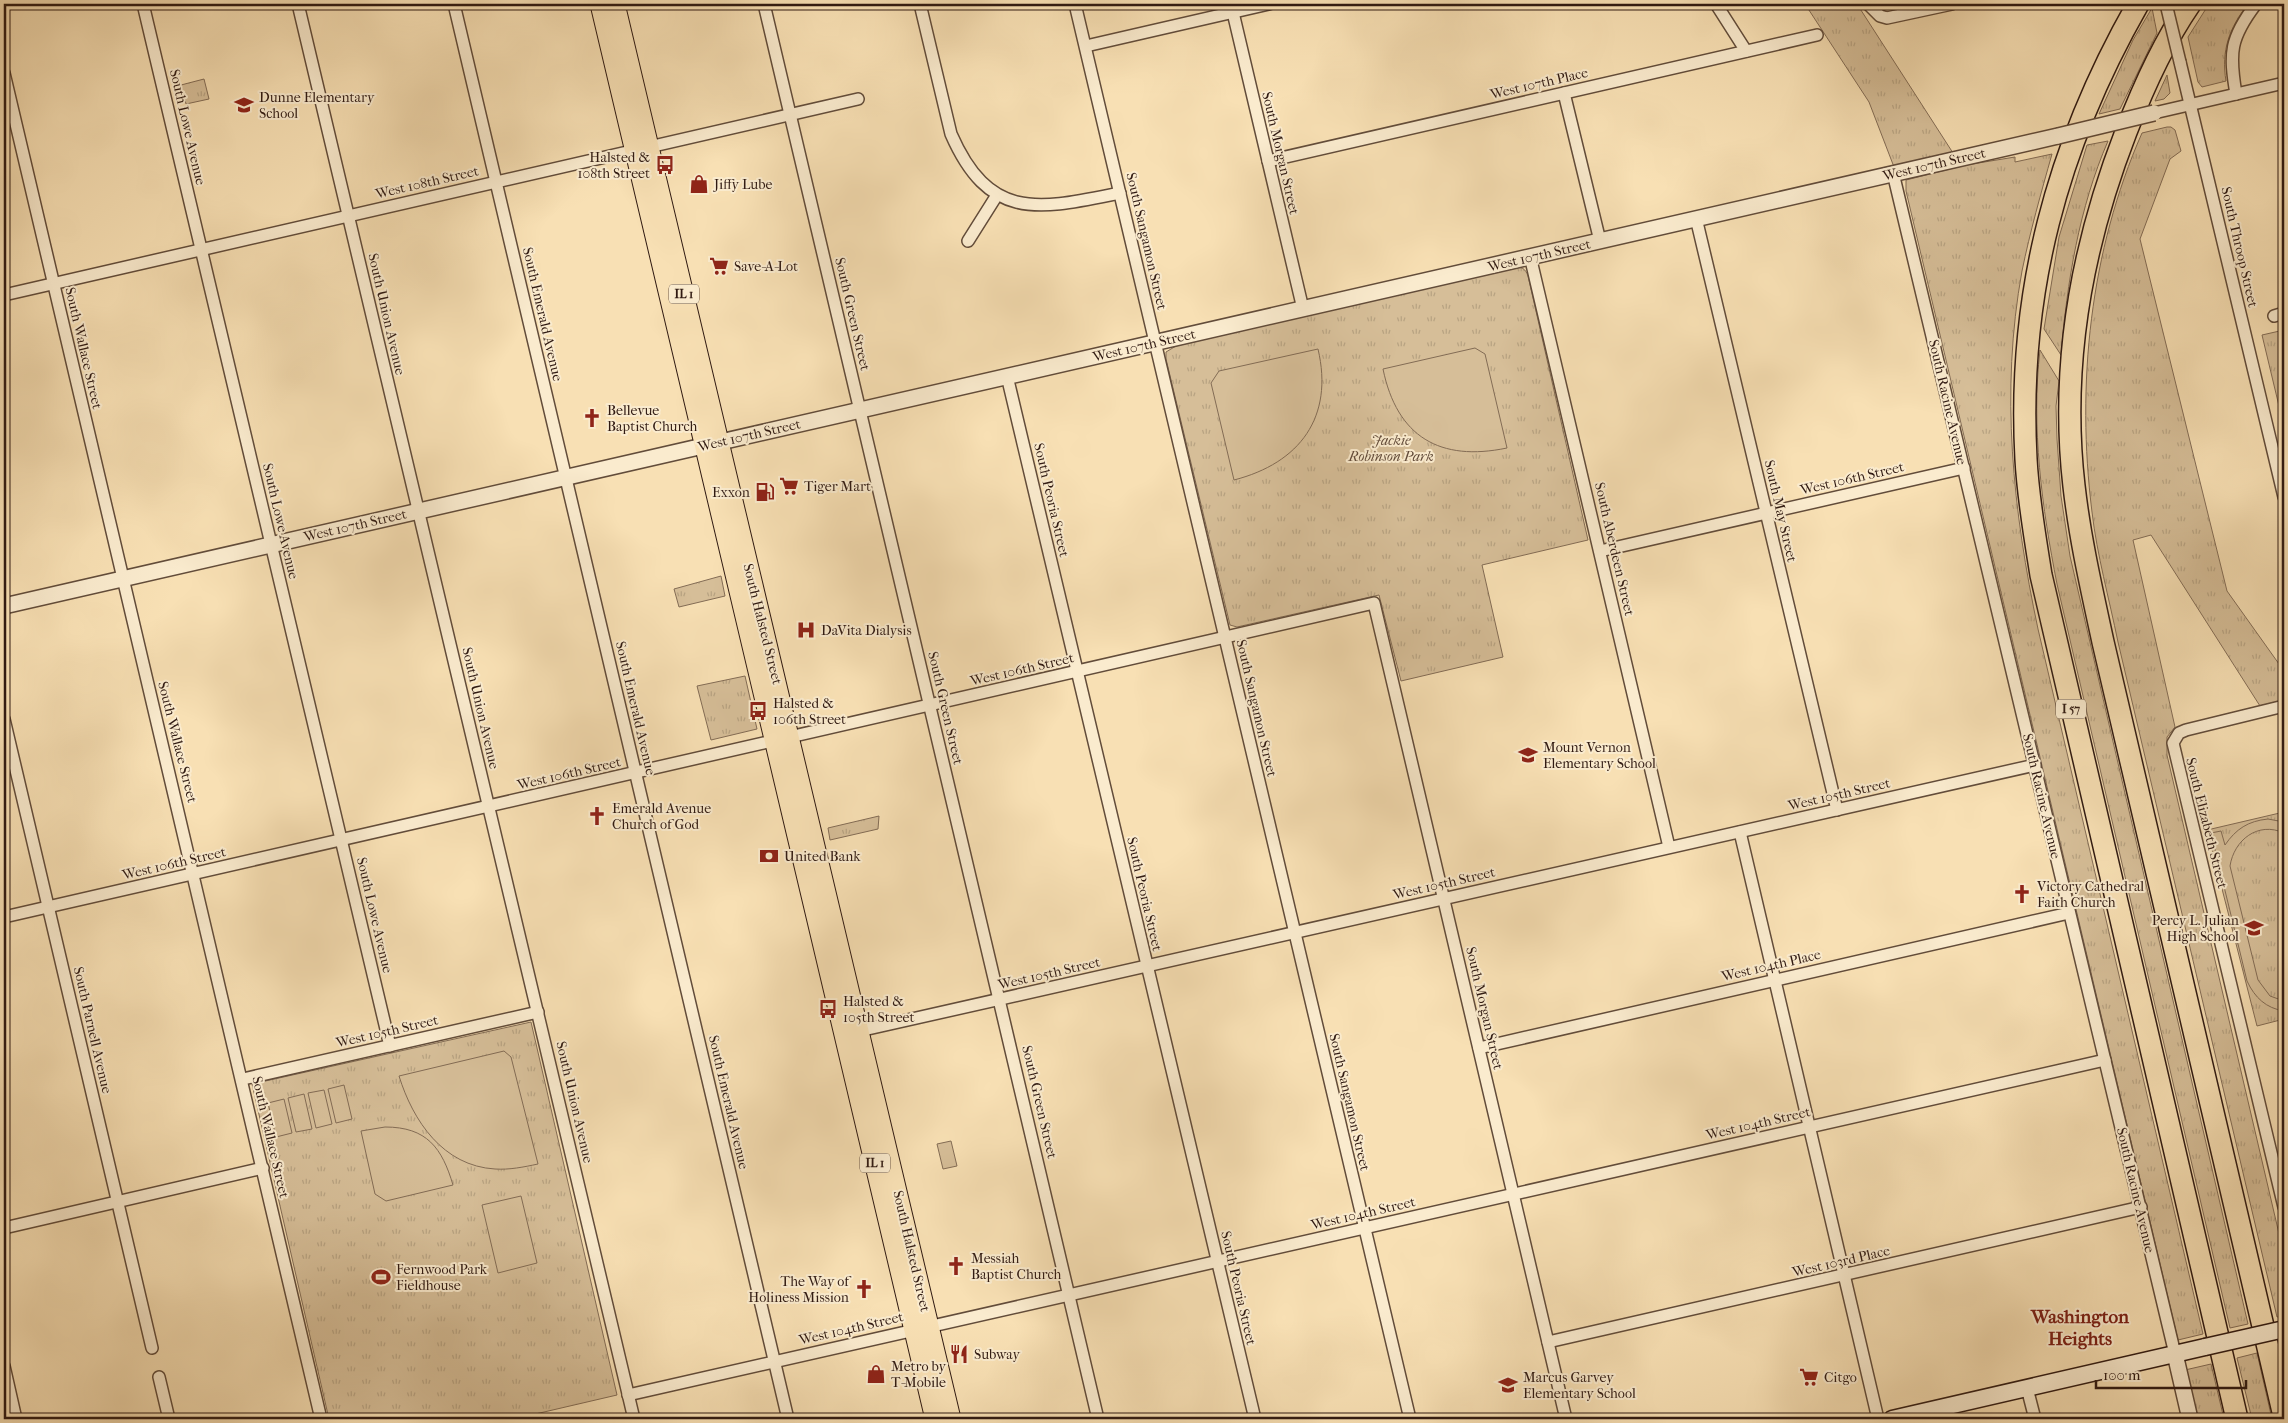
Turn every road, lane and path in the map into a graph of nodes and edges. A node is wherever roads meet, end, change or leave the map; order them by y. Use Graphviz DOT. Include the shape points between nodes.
graph roads {
  1 [pos="143,4"];
  2 [pos="298,4"];
  3 [pos="454,4"];
  4 [pos="600,4"];
  5 [pos="616,4"];
  6 [pos="764,4"];
  7 [pos="920,4"];
  8 [pos="1075,4"];
  9 [pos="1269,4"];
  10 [pos="1716,4"];
  11 [pos="1868,4"];
  12 [pos="1952,4"];
  13 [pos="2138,4"];
  14 [pos="2166,4"];
  15 [pos="2190,4"];
  16 [pos="2256,4"];
  17 [pos="1232,8"];
  18 [pos="1817,35"];
  19 [pos="1086,46"];
  20 [pos="1746,51"];
  21 [pos="4,73"];
  22 [pos="2284,83"];
  23 [pos="1564,93"];
  24 [pos="2236,94"];
  25 [pos="858,99"];
  26 [pos="2191,104"];
  27 [pos="2154,112"];
  28 [pos="791,114"];
  29 [pos="642,148"];
  30 [pos="1268,161"];
  31 [pos="1894,173"];
  32 [pos="496,182"];
  33 [pos="1120,193"];
  34 [pos="997,195"];
  35 [pos="349,216"];
  36 [pos="1696,218"];
  37 [pos="968,241"];
  38 [pos="1600,241"];
  39 [pos="201,250"];
  40 [pos="1530,256"];
  41 [pos="54,283"];
  42 [pos="4,295"];
  43 [pos="1303,308"];
  44 [pos="1155,342"];
  45 [pos="1007,376"];
  46 [pos="860,410"];
  47 [pos="712,444"];
  48 [pos="1964,468"];
  49 [pos="566,477"];
  50 [pos="2284,497"];
  51 [pos="419,511"];
  52 [pos="1766,512"];
  53 [pos="271,545"];
  54 [pos="1600,551"];
  55 [pos="123,578"];
  56 [pos="1374,603"];
  57 [pos="4,606"];
  58 [pos="1225,638"];
  59 [pos="1077,672"];
  60 [pos="930,705"];
  61 [pos="2284,706"];
  62 [pos="4,719"];
  63 [pos="782,739"];
  64 [pos="2035,765"];
  65 [pos="636,772"];
  66 [pos="489,806"];
  67 [pos="1836,810"];
  68 [pos="1740,832"];
  69 [pos="341,840"];
  70 [pos="1669,848"];
  71 [pos="194,874"];
  72 [pos="1444,899"];
  73 [pos="48,907"];
  74 [pos="2069,913"];
  75 [pos="4,917"];
  76 [pos="1294,932"];
  77 [pos="1147,966"];
  78 [pos="1774,979"];
  79 [pos="1000,999"];
  80 [pos="538,1012"];
  81 [pos="852,1033"];
  82 [pos="390,1046"];
  83 [pos="1479,1048"];
  84 [pos="2105,1060"];
  85 [pos="243,1079"];
  86 [pos="1809,1127"];
  87 [pos="263,1168"];
  88 [pos="1514,1194"];
  89 [pos="118,1202"];
  90 [pos="2141,1207"];
  91 [pos="2284,1207"];
  92 [pos="4,1228"];
  93 [pos="1364,1228"];
  94 [pos="1217,1261"];
  95 [pos="1844,1276"];
  96 [pos="1069,1294"];
  97 [pos="922,1328"];
  98 [pos="2282,1330"];
  99 [pos="1548,1342"];
  100 [pos="152,1348"];
  101 [pos="2175,1354"];
  102 [pos="775,1361"];
  103 [pos="4,1366"];
  104 [pos="159,1378"];
  105 [pos="2027,1388"];
  106 [pos="628,1395"];
  107 [pos="2284,1416"];
  108 [pos="16,1419"];
  109 [pos="169,1419"];
  110 [pos="322,1419"];
  111 [pos="634,1419"];
  112 [pos="788,1419"];
  113 [pos="935,1419"];
  114 [pos="951,1419"];
  115 [pos="1098,1419"];
  116 [pos="1255,1419"];
  117 [pos="1410,1419"];
  118 [pos="1566,1419"];
  119 [pos="1878,1419"];
  120 [pos="1892,1419"];
  121 [pos="2034,1419"];
  122 [pos="2190,1419"];
  123 [pos="2237,1419"];
  1 -- 39 [label="street, South Lowe Avenue"];
  2 -- 35 [label="street, South Union Avenue"];
  3 -- 32 [label="street, South Emerald Avenue"];
  4 -- 29 [label="main road, South Halsted Street / IL 1"];
  5 -- 29 [label="main road, South Halsted Street / IL 1"];
  6 -- 28 [label="street, South Green Street"];
  7 -- 34 [label="street" via="951,134 970,168"];
  8 -- 19 [label="street, South Sangamon Street"];
  9 -- 17 [label="street"];
  10 -- 20 [label="street"];
  11 -- 12 [label="street" via="1880,16 1896,17"];
  13 -- 123 [label="highway, I 57" via="2112,48 2074,135 2043,240 2027,346 2026,459 2032,516 2049,610"];
  14 -- 26 [label="street, South Throop Street, bridge"];
  15 -- 107 [label="highway" via="2138,101 2099,208 2084,266 2071,373 2074,486 2103,642"];
  16 -- 24 [label="street" via="2233,42 2230,63"];
  17 -- 19 [label="street"];
  17 -- 30 [label="street, South Morgan Street"];
  18 -- 20 [label="street, West 107th Place"];
  19 -- 33 [label="street, South Sangamon Street"];
  20 -- 23 [label="street, West 107th Place"];
  21 -- 41 [label="street, South Wallace Street"];
  22 -- 24 [label="street, West 107th Street"];
  23 -- 30 [label="street, West 107th Place"];
  23 -- 38 [label="street"];
  24 -- 26 [label="street, West 107th Street"];
  25 -- 28 [label="street, West 108th Street"];
  26 -- 27 [label="street, West 107th Street"];
  26 -- 50 [label="street, South Throop Street"];
  27 -- 31 [label="street, West 107th Street, bridge"];
  28 -- 29 [label="street, West 108th Street"];
  28 -- 46 [label="street, South Green Street"];
  29 -- 32 [label="street, West 108th Street"];
  29 -- 47 [label="main road, South Halsted Street / IL 1"];
  30 -- 43 [label="street, South Morgan Street"];
  31 -- 36 [label="street, West 107th Street"];
  31 -- 48 [label="street, South Racine Avenue"];
  32 -- 35 [label="street, West 108th Street"];
  32 -- 49 [label="street, South Emerald Avenue"];
  33 -- 34 [label="street" via="1044,206 1011,201"];
  33 -- 44 [label="street, South Sangamon Street"];
  34 -- 37 [label="street"];
  35 -- 39 [label="street, West 108th Street"];
  35 -- 51 [label="street, South Union Avenue"];
  36 -- 38 [label="street, West 107th Street"];
  36 -- 52 [label="street, South May Street"];
  38 -- 40 [label="street, West 107th Street"];
  39 -- 41 [label="street, West 108th Street"];
  39 -- 53 [label="street, South Lowe Avenue"];
  40 -- 43 [label="street, West 107th Street"];
  40 -- 54 [label="street, South Aberdeen Street"];
  41 -- 42 [label="street, West 108th Street"];
  41 -- 55 [label="street, South Wallace Street"];
  43 -- 44 [label="street, West 107th Street"];
  44 -- 45 [label="street, West 107th Street"];
  44 -- 58 [label="street, South Sangamon Street"];
  45 -- 46 [label="street, West 107th Street"];
  45 -- 59 [label="street, South Peoria Street"];
  46 -- 47 [label="street, West 107th Street"];
  46 -- 60 [label="street, South Green Street"];
  47 -- 49 [label="street, West 107th Street"];
  47 -- 63 [label="main road, South Halsted Street / IL 1"];
  48 -- 52 [label="street, West 106th Street"];
  48 -- 64 [label="street, South Racine Avenue"];
  49 -- 51 [label="street, West 107th Street"];
  49 -- 65 [label="street, South Emerald Avenue"];
  51 -- 53 [label="street, West 107th Street"];
  51 -- 66 [label="street, South Union Avenue"];
  52 -- 54 [label="street, West 106th Street"];
  52 -- 67 [label="street, South May Street"];
  53 -- 55 [label="street, West 107th Street"];
  53 -- 69 [label="street, South Lowe Avenue"];
  54 -- 70 [label="street, South Aberdeen Street"];
  55 -- 57 [label="street, West 107th Street"];
  55 -- 71 [label="street, South Wallace Street"];
  56 -- 58 [label="street, West 106th Street"];
  56 -- 72 [label="street, South Morgan Street"];
  58 -- 59 [label="street, West 106th Street"];
  58 -- 76 [label="street, South Sangamon Street"];
  59 -- 60 [label="street, West 106th Street"];
  59 -- 77 [label="street, South Peoria Street"];
  60 -- 63 [label="street, West 106th Street"];
  60 -- 79 [label="street, South Green Street"];
  61 -- 91 [label="street, South Elizabeth Street" via="2186,730 2175,738 2174,751"];
  62 -- 73 [label="street, South Parnell Avenue"];
  63 -- 65 [label="street, West 106th Street"];
  63 -- 81 [label="main road, South Halsted Street / IL 1"];
  64 -- 67 [label="street, West 105th Street"];
  64 -- 74 [label="street, South Racine Avenue"];
  65 -- 66 [label="street, West 106th Street"];
  65 -- 102 [label="street, South Emerald Avenue"];
  66 -- 69 [label="street, West 106th Street"];
  66 -- 80 [label="street, South Union Avenue"];
  67 -- 68 [label="street, West 105th Street"];
  68 -- 70 [label="street, West 105th Street"];
  68 -- 78 [label="street"];
  69 -- 71 [label="street, West 106th Street"];
  69 -- 82 [label="street, South Lowe Avenue"];
  70 -- 72 [label="street, West 105th Street"];
  71 -- 73 [label="street, West 106th Street"];
  71 -- 85 [label="street, South Wallace Street"];
  72 -- 76 [label="street, West 105th Street"];
  72 -- 83 [label="street, South Morgan Street"];
  73 -- 75 [label="street, West 106th Street"];
  73 -- 89 [label="street, South Parnell Avenue"];
  74 -- 78 [label="street, West 104th Place"];
  74 -- 84 [label="street, South Racine Avenue"];
  76 -- 77 [label="street, West 105th Street"];
  76 -- 93 [label="street, South Sangamon Street"];
  77 -- 79 [label="street, West 105th Street"];
  77 -- 94 [label="street, South Peoria Street"];
  78 -- 83 [label="street, West 104th Place"];
  78 -- 86 [label="street"];
  79 -- 81 [label="street, West 105th Street"];
  79 -- 96 [label="street, South Green Street"];
  80 -- 82 [label="street, West 105th Street"];
  80 -- 106 [label="street, South Union Avenue"];
  81 -- 97 [label="main road, South Halsted Street / IL 1"];
  82 -- 85 [label="street, West 105th Street"];
  83 -- 88 [label="street, South Morgan Street"];
  84 -- 86 [label="street, West 104th Street"];
  84 -- 90 [label="street, South Racine Avenue"];
  85 -- 87 [label="street, South Wallace Street"];
  86 -- 88 [label="street, West 104th Street"];
  86 -- 95 [label="street"];
  87 -- 89 [label="street"];
  87 -- 110 [label="street, South Wallace Street"];
  88 -- 93 [label="street, West 104th Street"];
  88 -- 99 [label="street, South Morgan Street"];
  89 -- 92 [label="street"];
  89 -- 100 [label="street, South Parnell Avenue"];
  90 -- 95 [label="street, West 103rd Place"];
  90 -- 101 [label="street, South Racine Avenue"];
  93 -- 94 [label="street, West 104th Street"];
  93 -- 117 [label="street, South Sangamon Street"];
  94 -- 96 [label="street, West 104th Street"];
  94 -- 116 [label="street, South Peoria Street"];
  95 -- 99 [label="street, West 103rd Place"];
  95 -- 119 [label="street"];
  96 -- 97 [label="street, West 104th Street"];
  96 -- 115 [label="street, South Green Street"];
  97 -- 102 [label="street, West 104th Street"];
  97 -- 113 [label="main road, South Halsted Street / IL 1"];
  97 -- 114 [label="main road, South Halsted Street / IL 1"];
  98 -- 101 [label="main road, bridge"];
  99 -- 118 [label="street, South Morgan Street"];
  101 -- 105 [label="main road"];
  101 -- 122 [label="street, South Racine Avenue"];
  102 -- 106 [label="street, West 104th Street"];
  102 -- 112 [label="street, South Emerald Avenue"];
  103 -- 108 [label="street"];
  104 -- 109 [label="street"];
  105 -- 120 [label="main road"];
  105 -- 121 [label="street"];
  106 -- 111 [label="street, South Union Avenue"];
}
